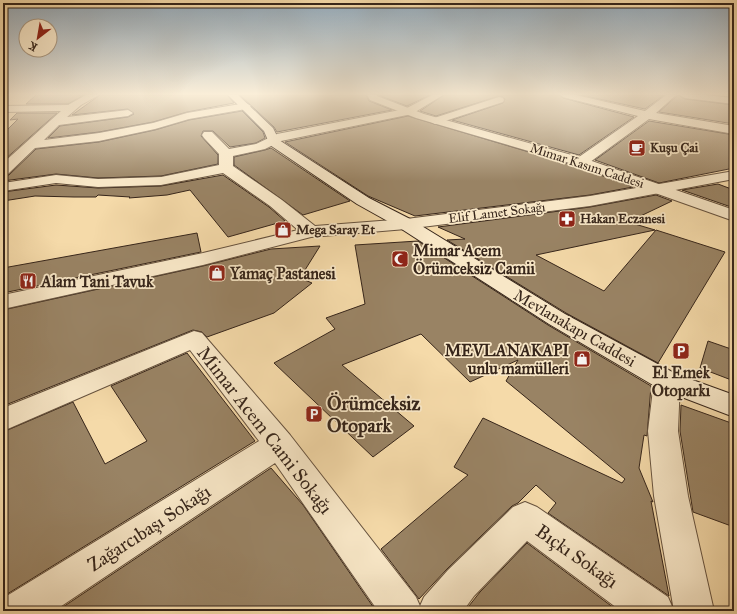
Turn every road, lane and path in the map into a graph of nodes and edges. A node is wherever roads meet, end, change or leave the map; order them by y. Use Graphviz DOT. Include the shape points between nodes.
graph roads {
  1 [pos="54,124"];
  2 [pos="163,124"];
  3 [pos="263,124"];
  4 [pos="349,124"];
  5 [pos="444,124"];
  6 [pos="635,124"];
  7 [pos="697,124"];
  8 [pos="734,130"];
  9 [pos="208,135"];
  10 [pos="274,142"];
  11 [pos="31,145"];
  12 [pos="226,160"];
  13 [pos="581,162"];
  14 [pos="3,171"];
  15 [pos="734,175"];
  16 [pos="3,187"];
  17 [pos="658,189"];
  18 [pos="734,216"];
  19 [pos="406,224"];
  20 [pos="311,232"];
  21 [pos="3,302"];
  22 [pos="666,381"];
  23 [pos="734,406"];
  24 [pos="3,420"];
  25 [pos="279,444"];
  26 [pos="19,611"];
  27 [pos="402,611"];
  28 [pos="438,611"];
  29 [pos="654,611"];
  30 [pos="694,611"];
  1 -- 11 [label="street"];
  2 -- 11 [label="street" via="99,137"];
  3 -- 10 [label="street, Mevlanakapı Caddesi"];
  4 -- 10 [label="street" via="277,138"];
  5 -- 13 [label="street, Mimar Kasım Caddesi"];
  6 -- 13 [label="street"];
  7 -- 8 [label="street"];
  9 -- 12 [label="street"];
  10 -- 12 [label="street" via="249,149"];
  10 -- 19 [label="street, Mevlanakapı Caddesi" via="363,200"];
  11 -- 14 [label="street"];
  12 -- 16 [label="street" via="161,181 98,183 56,179"];
  12 -- 20 [label="street"];
  13 -- 17 [label="street, Mimar Kasım Caddesi"];
  15 -- 17 [label="street, Elif Lamet Sokağı"];
  17 -- 18 [label="street, Mimar Kasım Caddesi"];
  17 -- 19 [label="street, Elif Lamet Sokağı" via="590,201"];
  19 -- 20 [label="street, Elif Lamet Sokağı"];
  19 -- 22 [label="street, Mevlanakapı Caddesi" via="557,319"];
  20 -- 21 [label="street, Elif Lamet Sokağı" via="203,259"];
  22 -- 23 [label="street, Mevlanakapı Caddesi"];
  22 -- 30 [label="street" via="663,431 671,496"];
  24 -- 25 [label="street, Mimar Acem Cami Sokağı" via="194,339"];
  25 -- 26 [label="street, Zağarcıbaşı Sokağı"];
  25 -- 27 [label="street, Mimar Acem Cami Sokağı"];
  28 -- 29 [label="street, Bıçkı Sokağı" via="524,519"];
}
